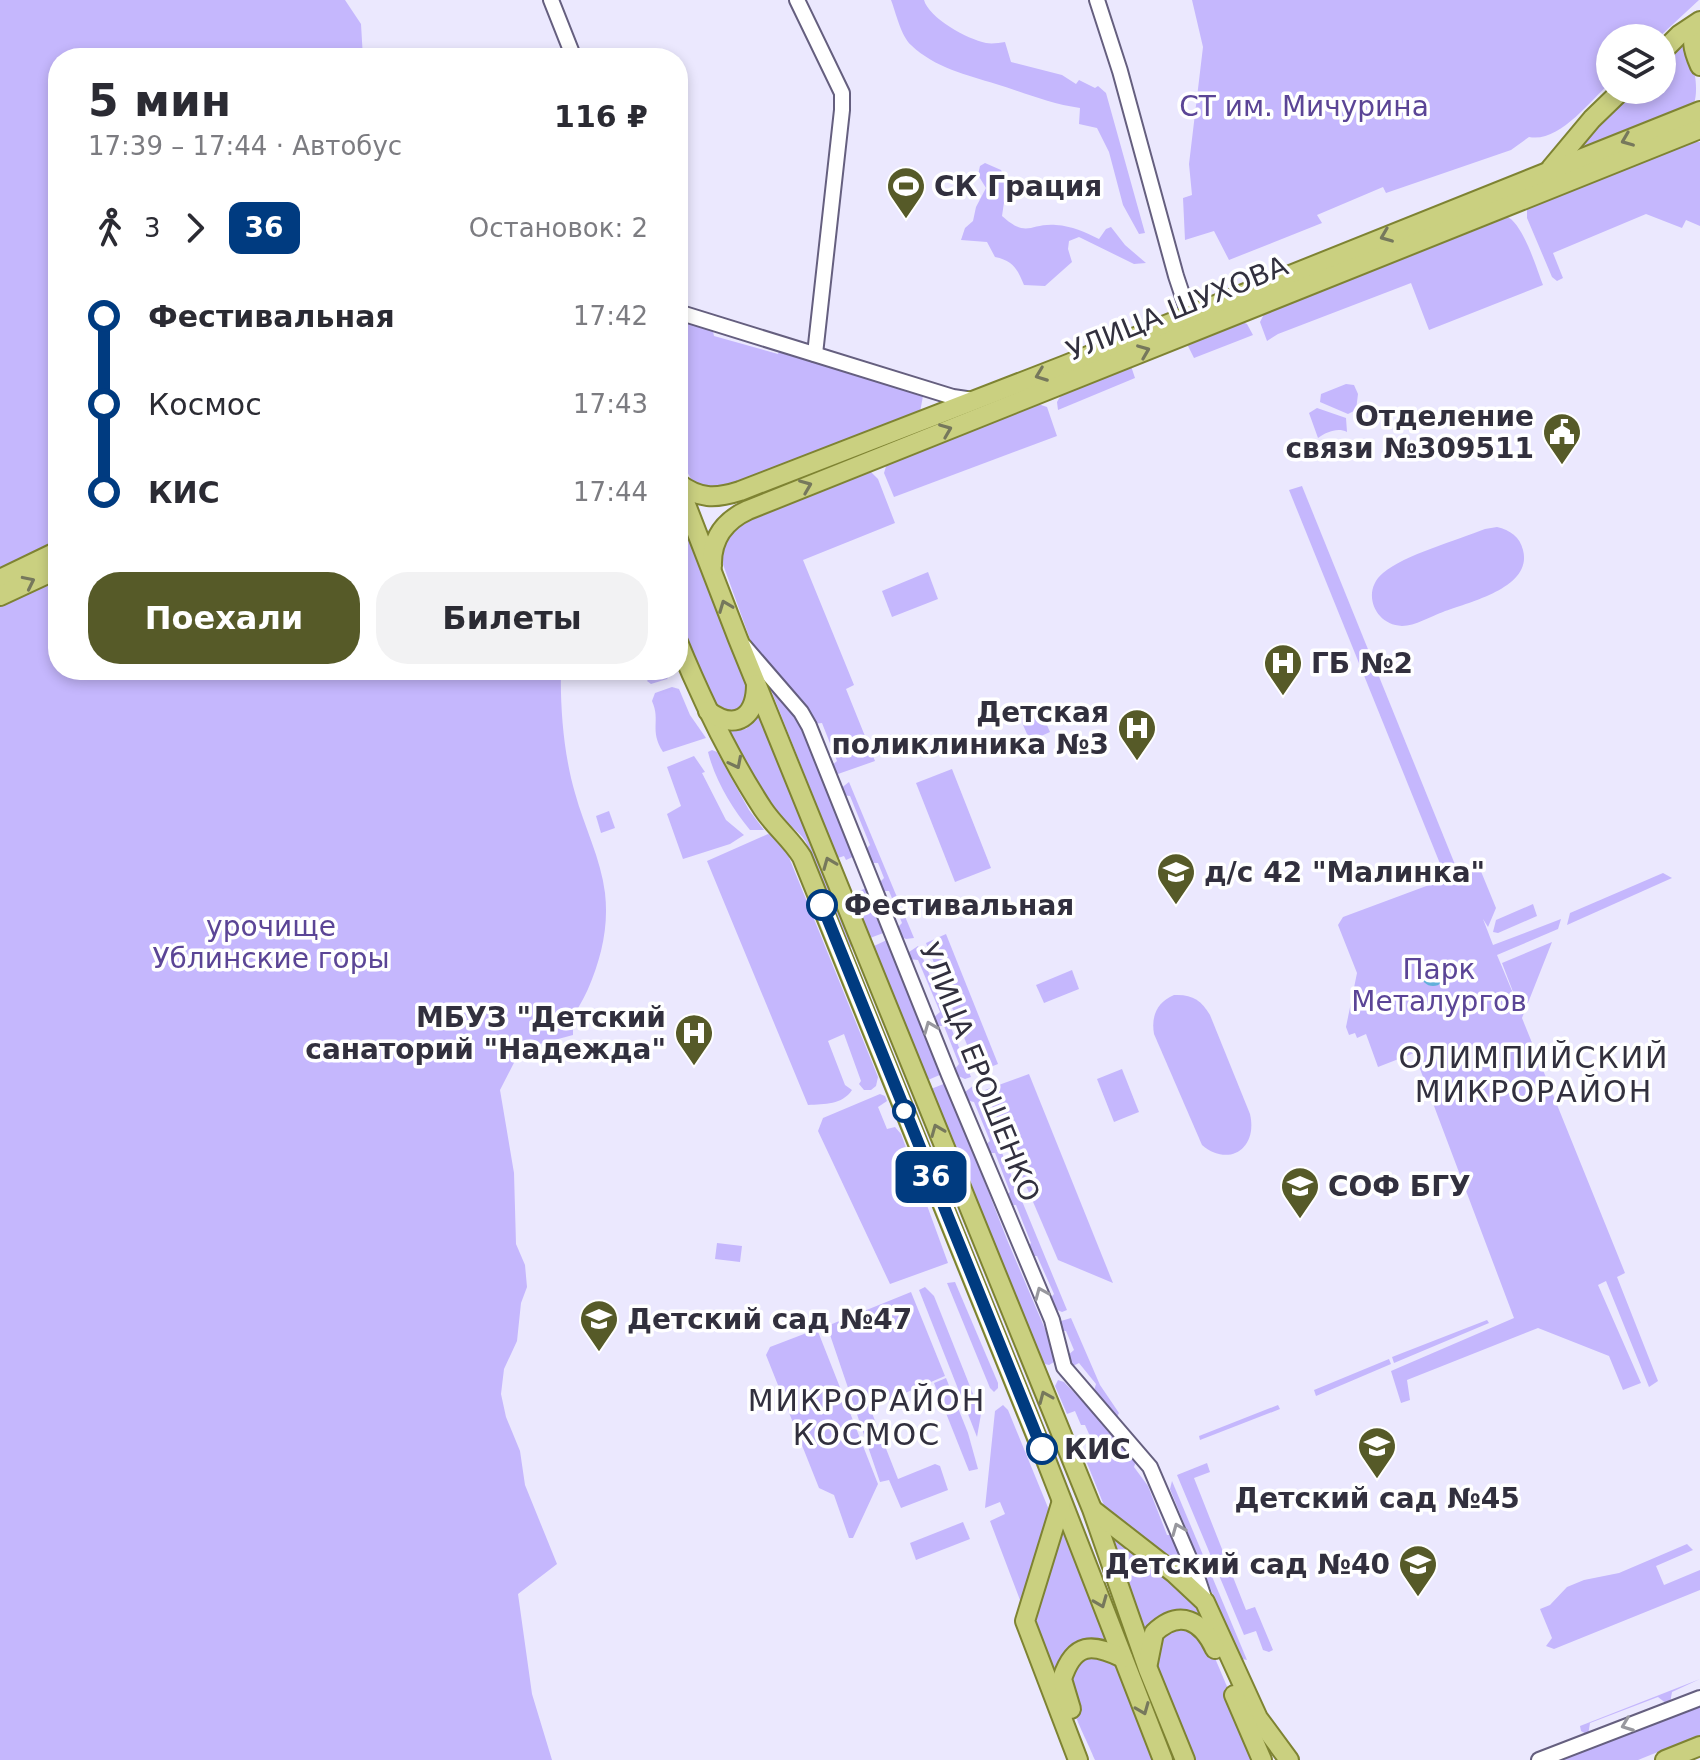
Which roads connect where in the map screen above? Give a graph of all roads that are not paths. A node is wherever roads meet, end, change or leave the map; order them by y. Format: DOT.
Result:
graph roads {
  1 [pos="551,0"];
  2 [pos="797,0"];
  3 [pos="1097,0"];
  4 [pos="1700,22"];
  5 [pos="1676,38"];
  6 [pos="570,48"];
  7 [pos="1700,66"];
  8 [pos="1608,104"];
  9 [pos="1700,111"];
  10 [pos="1700,129"];
  11 [pos="1546,178"];
  12 [pos="688,315"];
  13 [pos="1192,323"];
  14 [pos="815,354"];
  15 [pos="973,400"];
  16 [pos="688,491"];
  17 [pos="688,509"];
  18 [pos="48,556"];
  19 [pos="712,573"];
  20 [pos="48,574"];
  21 [pos="0,579"];
  22 [pos="0,596"];
  23 [pos="738,639"];
  24 [pos="688,665"];
  25 [pos="756,684"];
  26 [pos="708,711"];
  27 [pos="1088,1502"];
  28 [pos="1061,1504"];
  29 [pos="1205,1602"];
  30 [pos="1123,1658"];
  31 [pos="1148,1669"];
  32 [pos="1700,1698"];
  33 [pos="1700,1746"];
  34 [pos="1078,1760"];
  35 [pos="1091,1760"];
  36 [pos="1163,1760"];
  37 [pos="1185,1760"];
  38 [pos="1262,1760"];
  39 [pos="1289,1760"];
  40 [pos="1539,1760"];
  41 [pos="1665,1760"];
  1 -- 6 [label="street"];
  2 -- 14 [label="street"];
  3 -- 13 [label="street"];
  4 -- 5 [label="main road"];
  4 -- 7 [label="main road"];
  8 -- 11 [label="main road"];
  9 -- 11 [label="main road, УЛИЦА ШУХОВА, one-way"];
  10 -- 11 [label="main road, УЛИЦА ШУХОВА"];
  11 -- 13 [label="main road, УЛИЦА ШУХОВА"];
  12 -- 14 [label="street"];
  13 -- 15 [label="main road, УЛИЦА ШУХОВА, one-way"];
  19 -- 13 [label="main road, УЛИЦА ШУХОВА, one-way"];
  14 -- 15 [label="street"];
  15 -- 16 [label="main road, УЛИЦА ШУХОВА"];
  17 -- 19 [label="main road, УЛИЦА ЕРОШЕНКО"];
  18 -- 21 [label="main road"];
  23 -- 19 [label="main road, УЛИЦА ЕРОШЕНКО, one-way"];
  22 -- 20 [label="main road, one-way"];
  23 -- 25 [label="main road, УЛИЦА ЕРОШЕНКО"];
  29 -- 23 [label="street, УЛИЦА ЕРОШЕНКО, one-way"];
  24 -- 26 [label="main road"];
  25 -- 26 [label="main road"];
  27 -- 25 [label="main road, УЛИЦА ЕРОШЕНКО, one-way"];
  26 -- 28 [label="main road, one-way"];
  27 -- 28 [label="main road"];
  27 -- 29 [label="main road"];
  27 -- 31 [label="main road, УЛИЦА ЕРОШЕНКО"];
  28 -- 30 [label="main road, one-way"];
  28 -- 34 [label="main road"];
  29 -- 39 [label="main road"];
  30 -- 35 [label="main road"];
  30 -- 36 [label="main road, one-way"];
  31 -- 37 [label="main road, УЛИЦА ЕРОШЕНКО"];
  31 -- 38 [label="main road"];
  32 -- 40 [label="street, one-way"];
  33 -- 41 [label="main road"];
}
